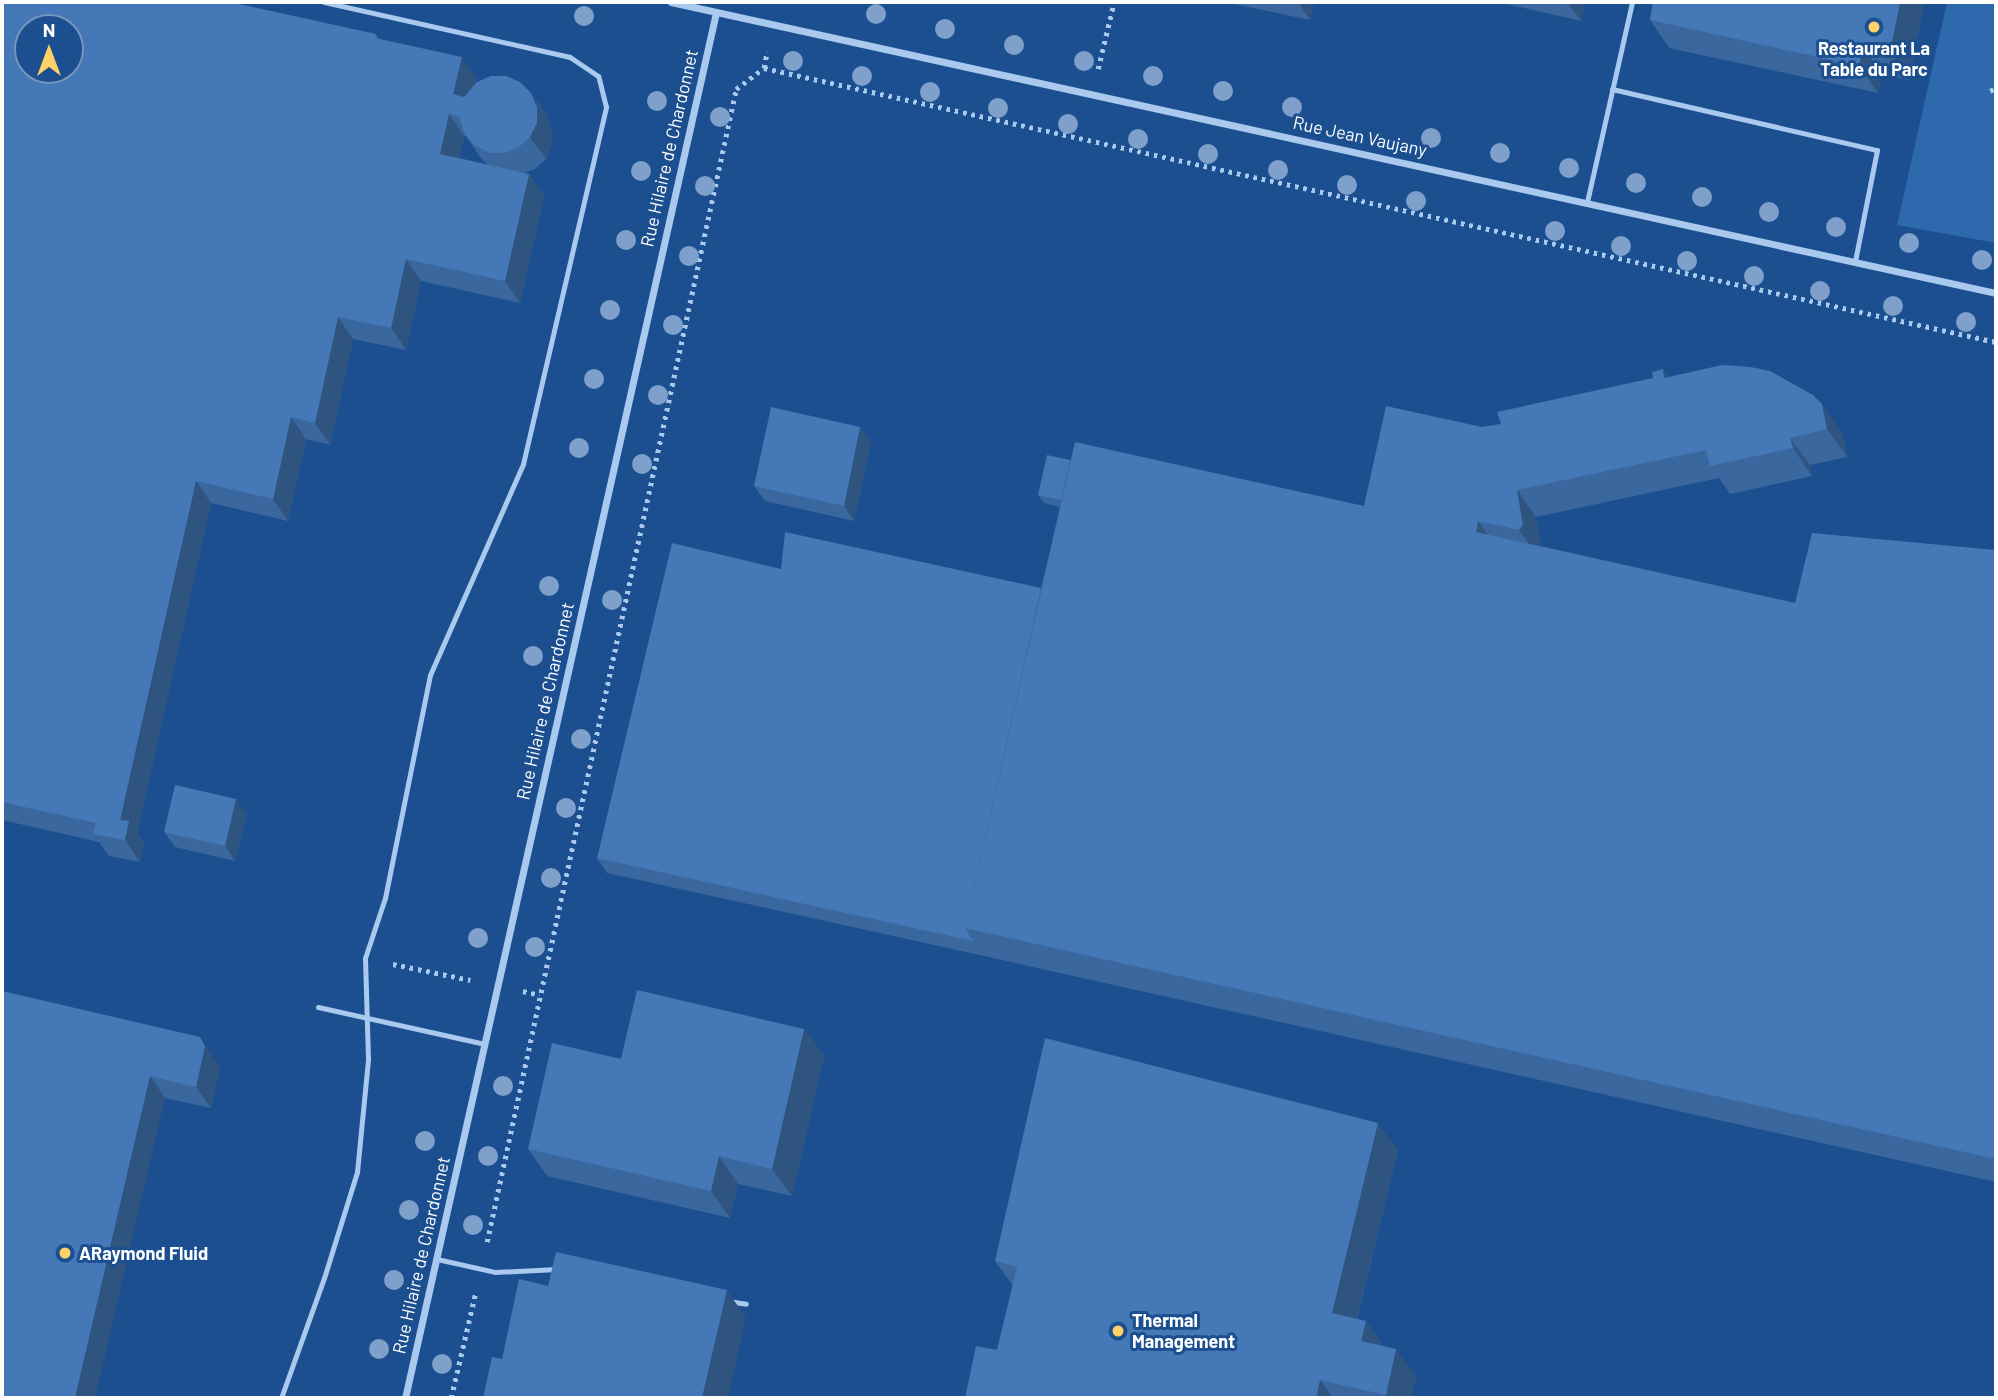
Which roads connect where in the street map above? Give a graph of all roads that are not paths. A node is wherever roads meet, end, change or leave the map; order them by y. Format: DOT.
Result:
graph roads {
  1 [pos="323,2"];
  2 [pos="671,2"];
  3 [pos="718,2"];
  4 [pos="1632,2"];
  5 [pos="716,12"];
  6 [pos="1612,89"];
  7 [pos="1587,202"];
  8 [pos="1855,261"];
  9 [pos="1996,293"];
  10 [pos="318,1006"];
  11 [pos="368,1016"];
  12 [pos="485,1044"];
  13 [pos="437,1259"];
  14 [pos="561,1269"];
  15 [pos="719,1299"];
  16 [pos="746,1304"];
  17 [pos="281,1398"];
  18 [pos="405,1398"];
  1 -- 11 [label="lane"];
  2 -- 5 [label="street, Rue Jean Vaujany"];
  3 -- 5 [label="lane"];
  4 -- 6 [label="lane"];
  5 -- 7 [label="street, Rue Jean Vaujany"];
  5 -- 12 [label="street, Rue Hilaire de Chardonnet"];
  6 -- 7 [label="lane"];
  6 -- 8 [label="lane"];
  7 -- 8 [label="street, Rue Jean Vaujany"];
  8 -- 9 [label="street, Rue Jean Vaujany"];
  10 -- 11 [label="lane"];
  11 -- 12 [label="lane"];
  11 -- 17 [label="lane"];
  12 -- 13 [label="street, Rue Hilaire de Chardonnet"];
  13 -- 14 [label="lane"];
  13 -- 18 [label="street, Rue Hilaire de Chardonnet"];
  15 -- 16 [label="lane"];
}
